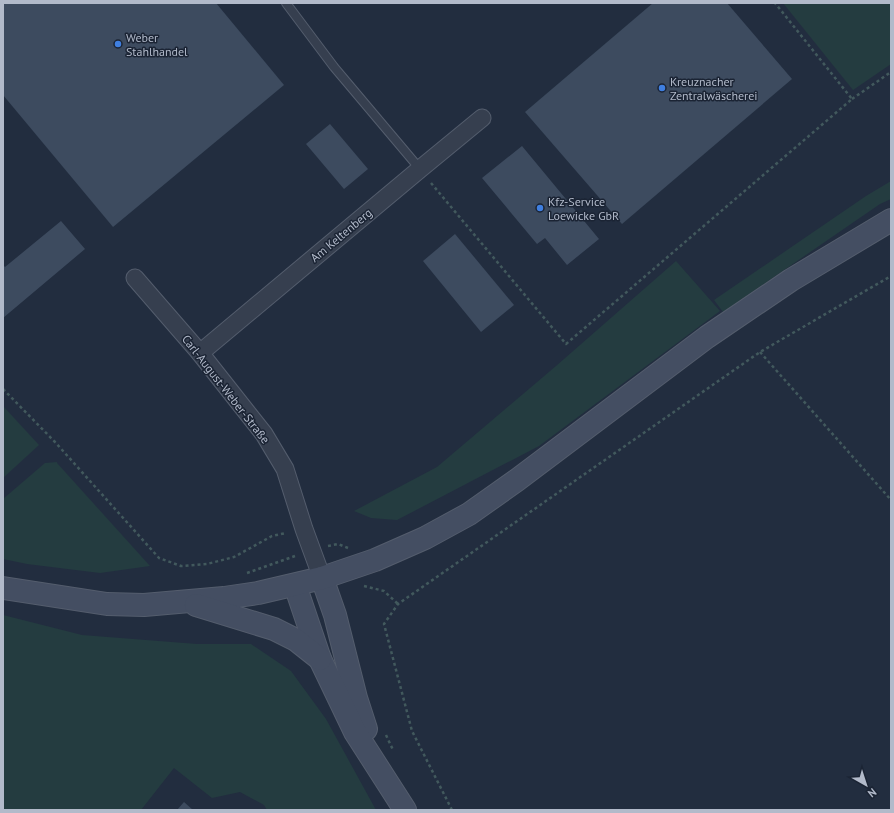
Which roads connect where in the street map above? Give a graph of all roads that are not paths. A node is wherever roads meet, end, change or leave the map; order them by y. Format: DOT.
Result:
graph roads {
  1 [pos="286,3"];
  2 [pos="482,118"];
  3 [pos="420,169"];
  4 [pos="891,220"];
  5 [pos="135,278"];
  6 [pos="200,353"];
  7 [pos="322,578"];
  8 [pos="295,585"];
  9 [pos="3,588"];
  10 [pos="184,601"];
  11 [pos="320,659"];
  12 [pos="387,781"];
  13 [pos="404,810"];
  1 -- 3 [label="lane"];
  2 -- 3 [label="street, Am Keltenberg"];
  3 -- 6 [label="street, Am Keltenberg"];
  4 -- 7 [label="main road"];
  5 -- 6 [label="street, Carl-August-Weber-Straße"];
  6 -- 7 [label="street, Carl-August-Weber-Straße"];
  7 -- 8 [label="main road"];
  7 -- 12 [label="main road"];
  8 -- 10 [label="main road"];
  8 -- 11 [label="main road"];
  9 -- 10 [label="main road"];
  10 -- 11 [label="main road"];
  11 -- 12 [label="main road"];
  12 -- 13 [label="main road"];
}
